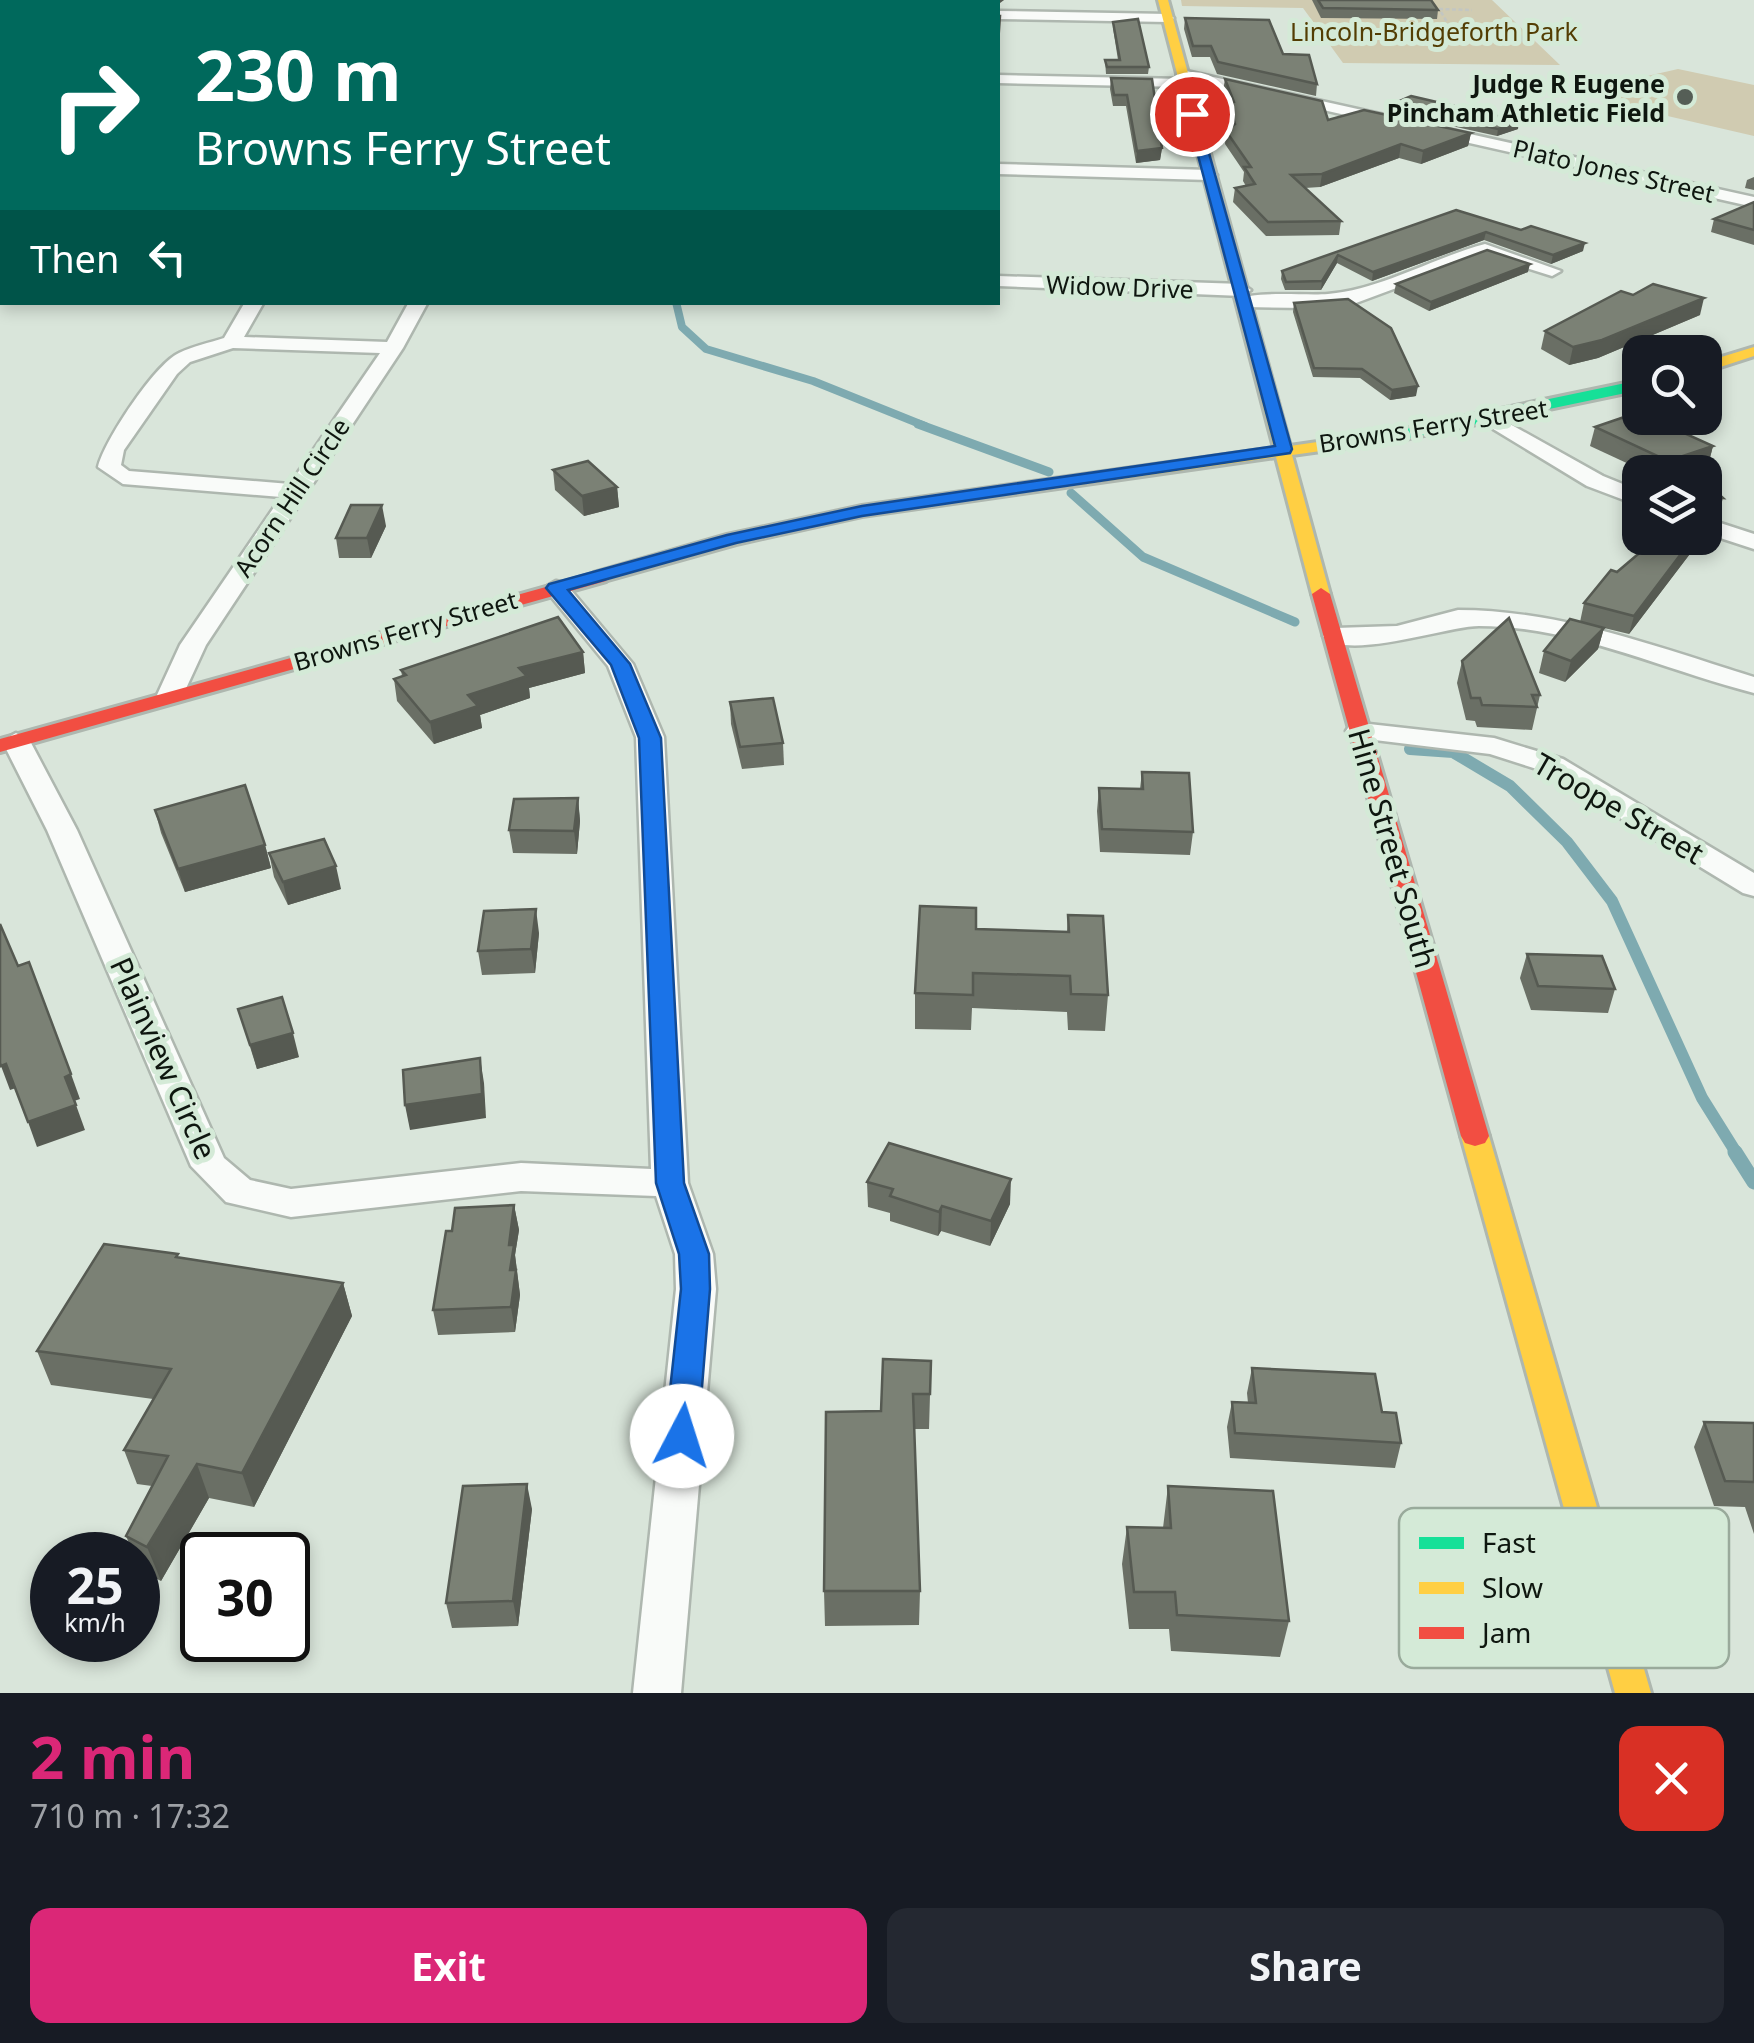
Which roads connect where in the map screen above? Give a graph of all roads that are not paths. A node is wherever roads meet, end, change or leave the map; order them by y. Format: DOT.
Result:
graph roads {
  1 [pos="1165,9"];
  2 [pos="1000,15"];
  3 [pos="1183,78"];
  4 [pos="1000,79"];
  5 [pos="1000,169"];
  6 [pos="1210,175"];
  7 [pos="1754,202"];
  8 [pos="1552,271"];
  9 [pos="1000,281"];
  10 [pos="1244,296"];
  11 [pos="253,305"];
  12 [pos="417,305"];
  13 [pos="231,342"];
  14 [pos="392,348"];
  15 [pos="1754,351"];
  16 [pos="1722,361"];
  17 [pos="1622,389"];
  18 [pos="1492,420"];
  19 [pos="1284,449"];
  20 [pos="294,491"];
  21 [pos="1622,492"];
  22 [pos="1722,531"];
  23 [pos="1754,542"];
  24 [pos="556,588"];
  25 [pos="1336,636"];
  26 [pos="1754,685"];
  27 [pos="170,695"];
  28 [pos="1360,730"];
  29 [pos="8,743"];
  30 [pos="1754,886"];
  31 [pos="670,1183"];
  32 [pos="1581,1508"];
  33 [pos="1626,1668"];
  34 [pos="657,1693"];
  35 [pos="1633,1693"];
  1 -- 2 [label="street"];
  1 -- 3 [label="street, Hine Street South"];
  3 -- 4 [label="street, Plato Jones Street"];
  3 -- 6 [label="street, Hine Street South"];
  3 -- 7 [label="street, Plato Jones Street"];
  5 -- 6 [label="street"];
  6 -- 10 [label="street, Hine Street South"];
  8 -- 10 [label="street, Widow Drive"];
  9 -- 10 [label="street, Widow Drive"];
  10 -- 19 [label="street, Hine Street South"];
  11 -- 13 [label="street"];
  12 -- 14 [label="street, Acorn Hill Circle"];
  13 -- 14 [label="street"];
  13 -- 20 [label="street"];
  14 -- 20 [label="street, Acorn Hill Circle"];
  15 -- 16 [label="street"];
  17 -- 18 [label="street, Browns Ferry Street"];
  18 -- 19 [label="street, Browns Ferry Street"];
  18 -- 21 [label="street"];
  19 -- 24 [label="street, Browns Ferry Street"];
  19 -- 25 [label="street, Hine Street South"];
  20 -- 27 [label="street, Acorn Hill Circle"];
  22 -- 23 [label="street"];
  24 -- 27 [label="street, Browns Ferry Street"];
  24 -- 31 [label="street"];
  25 -- 26 [label="street"];
  25 -- 28 [label="street, Hine Street South"];
  27 -- 29 [label="street, Browns Ferry Street"];
  28 -- 30 [label="street, Troope Street"];
  28 -- 32 [label="street, Hine Street South"];
  29 -- 31 [label="street, Plainview Circle"];
  31 -- 34 [label="street"];
  33 -- 35 [label="street, Hine Street South"];
}
